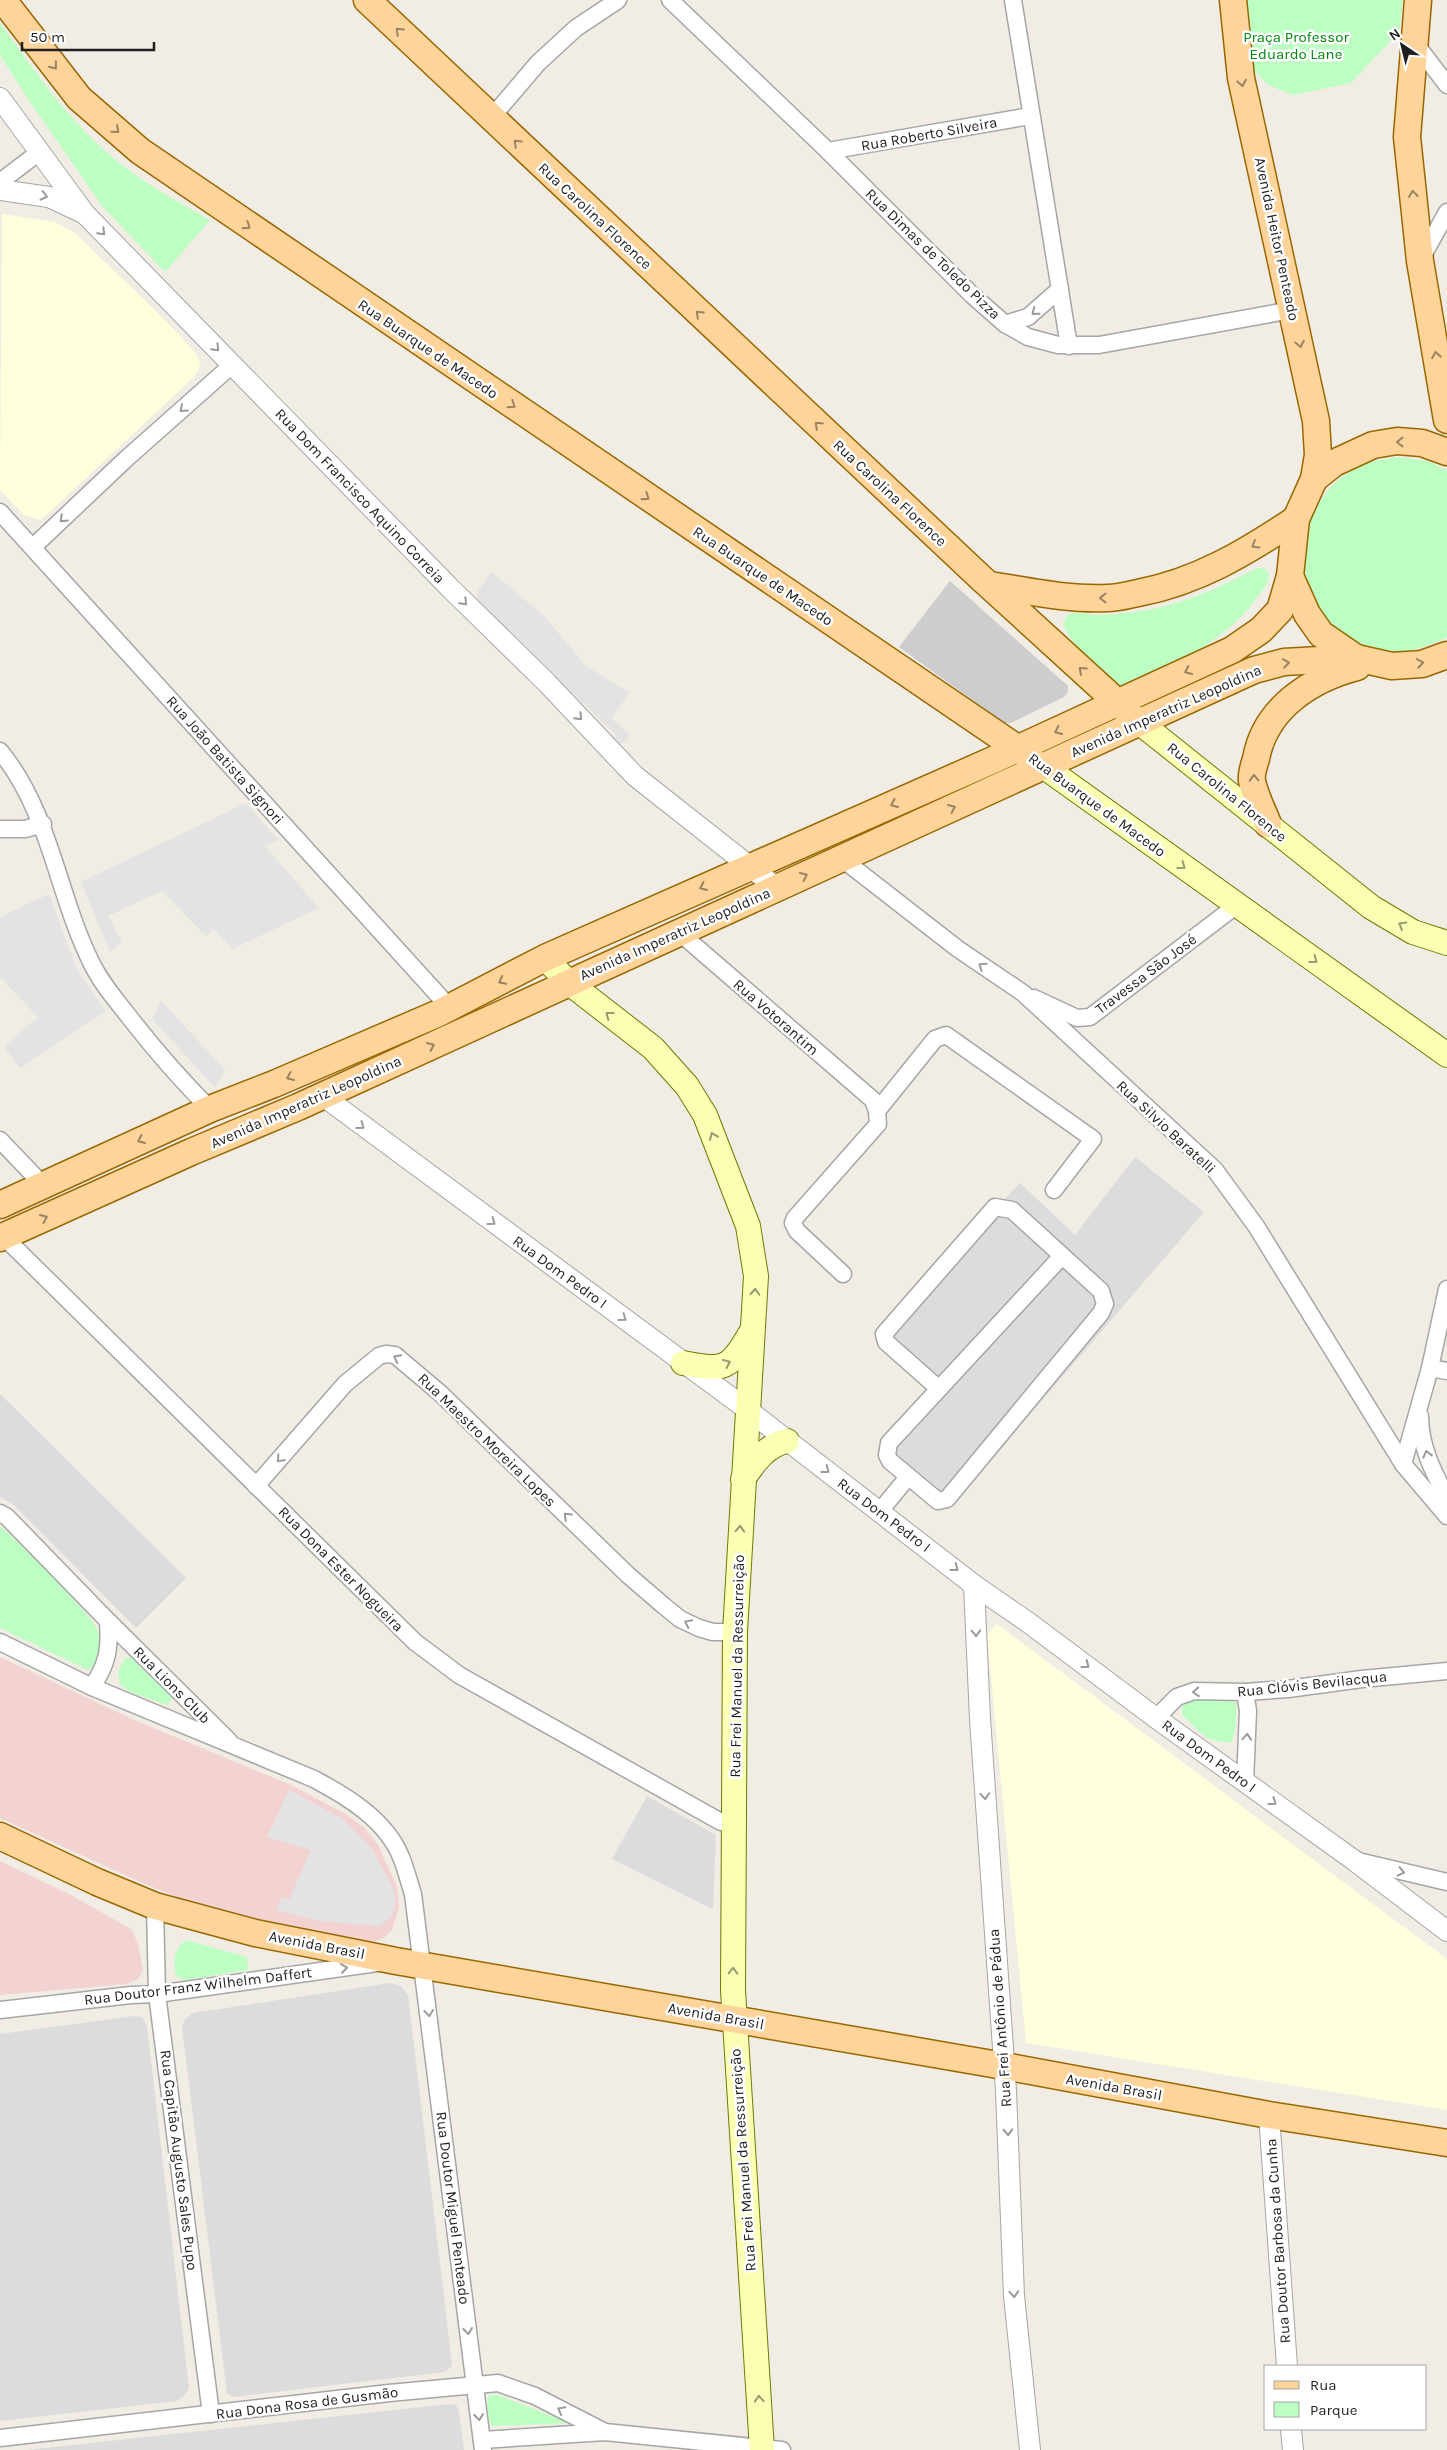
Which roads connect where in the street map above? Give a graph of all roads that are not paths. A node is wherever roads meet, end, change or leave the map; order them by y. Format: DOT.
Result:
graph roads {
  1 [pos="3,0"];
  2 [pos="367,0"];
  3 [pos="618,0"];
  4 [pos="670,0"];
  5 [pos="1013,0"];
  6 [pos="1233,0"];
  7 [pos="1418,0"];
  8 [pos="1415,43"];
  9 [pos="1447,86"];
  10 [pos="0,98"];
  11 [pos="1030,116"];
  12 [pos="491,118"];
  13 [pos="828,151"];
  14 [pos="38,153"];
  15 [pos="0,182"];
  16 [pos="0,190"];
  17 [pos="1447,212"];
  18 [pos="85,214"];
  19 [pos="1420,260"];
  20 [pos="1060,289"];
  21 [pos="1292,310"];
  22 [pos="1005,324"];
  23 [pos="1069,346"];
  24 [pos="232,365"];
  25 [pos="1447,420"];
  26 [pos="1447,452"];
  27 [pos="1314,479"];
  28 [pos="0,512"];
  29 [pos="1296,518"];
  30 [pos="33,548"];
  31 [pos="1290,576"];
  32 [pos="990,585"];
  33 [pos="1447,655"];
  34 [pos="1365,661"];
  35 [pos="1118,703"];
  36 [pos="1139,722"];
  37 [pos="1018,749"];
  38 [pos="0,751"];
  39 [pos="1043,766"];
  40 [pos="42,824"];
  41 [pos="1268,824"];
  42 [pos="0,829"];
  43 [pos="841,858"];
  44 [pos="748,867"];
  45 [pos="777,888"];
  46 [pos="1236,905"];
  47 [pos="680,933"];
  48 [pos="1447,944"];
  49 [pos="545,958"];
  50 [pos="568,982"];
  51 [pos="1023,993"];
  52 [pos="450,1008"];
  53 [pos="1447,1055"];
  54 [pos="338,1056"];
  55 [pos="323,1096"];
  56 [pos="875,1106"];
  57 [pos="210,1109"];
  58 [pos="0,1140"];
  59 [pos="43,1185"];
  60 [pos="1054,1190"];
  61 [pos="0,1205"];
  62 [pos="2,1237"];
  63 [pos="1062,1256"];
  64 [pos="843,1274"];
  65 [pos="1447,1289"];
  66 [pos="753,1328"];
  67 [pos="683,1363"];
  68 [pos="1430,1368"];
  69 [pos="1447,1371"];
  70 [pos="938,1388"];
  71 [pos="1421,1406"];
  72 [pos="748,1410"];
  73 [pos="787,1441"];
  74 [pos="1403,1464"];
  75 [pos="908,1477"];
  76 [pos="743,1479"];
  77 [pos="256,1486"];
  78 [pos="1447,1497"];
  79 [pos="880,1511"];
  80 [pos="0,1513"];
  81 [pos="1447,1516"];
  82 [pos="974,1585"];
  83 [pos="108,1621"];
  84 [pos="735,1632"];
  85 [pos="0,1642"];
  86 [pos="1447,1671"];
  87 [pos="92,1687"];
  88 [pos="1245,1692"];
  89 [pos="1156,1718"];
  90 [pos="236,1748"];
  91 [pos="1245,1782"];
  92 [pos="735,1825"];
  93 [pos="0,1836"];
  94 [pos="1355,1861"];
  95 [pos="1447,1882"];
  96 [pos="154,1906"];
  97 [pos="1447,1931"];
  98 [pos="396,1961"];
  99 [pos="423,1965"];
  100 [pos="158,1994"];
  101 [pos="0,2010"];
  102 [pos="733,2020"];
  103 [pos="1004,2066"];
  104 [pos="1269,2115"];
  105 [pos="1447,2143"];
  106 [pos="1287,2365"];
  107 [pos="475,2384"];
  108 [pos="211,2414"];
  109 [pos="1291,2430"];
  110 [pos="605,2432"];
  111 [pos="0,2438"];
  112 [pos="483,2445"];
  113 [pos="769,2449"];
  114 [pos="1030,2450"];
  115 [pos="1293,2450"];
  1 -- 37 [label="main road, Rua Buarque de Macedo, one-way"];
  12 -- 2 [label="main road, Rua Carolina Florence, one-way"];
  3 -- 12 [label="street"];
  4 -- 13 [label="street, Rua Dimas de Toledo Pizza"];
  5 -- 11 [label="street"];
  6 -- 21 [label="main road, Avenida Heitor Penteado, one-way"];
  7 -- 8 [label="main road"];
  8 -- 9 [label="street"];
  19 -- 8 [label="main road, one-way"];
  10 -- 14 [label="street, Rua Dom Francisco Aquino Correia"];
  11 -- 13 [label="street, Rua Roberto Silveira"];
  11 -- 20 [label="street"];
  32 -- 12 [label="main road, Rua Carolina Florence, one-way"];
  13 -- 22 [label="street, Rua Dimas de Toledo Pizza"];
  14 -- 15 [label="street"];
  14 -- 18 [label="street, Rua Dom Francisco Aquino Correia"];
  16 -- 18 [label="street, one-way"];
  17 -- 19 [label="street"];
  18 -- 24 [label="street, Rua Dom Francisco Aquino Correia, one-way"];
  25 -- 19 [label="main road, one-way"];
  20 -- 22 [label="street, one-way"];
  20 -- 23 [label="street"];
  21 -- 23 [label="street, Rua Dimas de Toledo Pizza"];
  21 -- 27 [label="main road, Avenida Heitor Penteado, one-way"];
  22 -- 23 [label="street, Rua Dimas de Toledo Pizza"];
  24 -- 30 [label="street, one-way"];
  24 -- 44 [label="street, Rua Dom Francisco Aquino Correia, one-way"];
  26 -- 27 [label="main road, one-way"];
  27 -- 29 [label="main road"];
  28 -- 30 [label="street, Rua João Batista Signori"];
  29 -- 31 [label="main road, Avenida Imperatriz Leopoldina"];
  29 -- 32 [label="main road, one-way"];
  30 -- 52 [label="street, Rua João Batista Signori"];
  31 -- 34 [label="main road"];
  31 -- 35 [label="main road, Avenida Imperatriz Leopoldina, one-way"];
  35 -- 32 [label="main road, Rua Carolina Florence, one-way"];
  34 -- 33 [label="main road, one-way"];
  36 -- 34 [label="main road, Avenida Imperatriz Leopoldina, one-way"];
  41 -- 34 [label="main road, one-way"];
  35 -- 36 [label="main road, Rua Carolina Florence"];
  35 -- 37 [label="main road, Avenida Imperatriz Leopoldina, one-way"];
  36 -- 39 [label="main road, Avenida Imperatriz Leopoldina"];
  36 -- 41 [label="main road, Rua Carolina Florence"];
  37 -- 39 [label="main road, Rua Buarque de Macedo"];
  37 -- 44 [label="main road, Avenida Imperatriz Leopoldina, one-way"];
  38 -- 40 [label="street"];
  43 -- 39 [label="main road, Avenida Imperatriz Leopoldina, one-way"];
  39 -- 46 [label="main road, Rua Buarque de Macedo, one-way"];
  40 -- 42 [label="street"];
  40 -- 57 [label="street"];
  48 -- 41 [label="main road, Rua Carolina Florence, one-way"];
  45 -- 43 [label="main road, Avenida Imperatriz Leopoldina, one-way"];
  51 -- 43 [label="street, Rua Silvio Baratelli, one-way"];
  44 -- 45 [label="street, Rua Dom Francisco Aquino Correia"];
  44 -- 49 [label="main road, Avenida Imperatriz Leopoldina, one-way"];
  45 -- 47 [label="main road, Avenida Imperatriz Leopoldina"];
  46 -- 51 [label="street, Travessa São José"];
  46 -- 53 [label="main road, Rua Buarque de Macedo, one-way"];
  47 -- 50 [label="main road, Avenida Imperatriz Leopoldina"];
  47 -- 56 [label="street, Rua Votorantim"];
  49 -- 50 [label="main road, Rua Frei Manuel da Ressurreição"];
  49 -- 52 [label="main road, Avenida Imperatriz Leopoldina, one-way"];
  55 -- 50 [label="main road, Avenida Imperatriz Leopoldina, one-way"];
  66 -- 50 [label="main road, Rua Frei Manuel da Ressurreição, one-way"];
  51 -- 74 [label="street, Rua Silvio Baratelli"];
  52 -- 54 [label="main road, Avenida Imperatriz Leopoldina"];
  54 -- 55 [label="main road"];
  54 -- 57 [label="main road, Avenida Imperatriz Leopoldina, one-way"];
  62 -- 55 [label="main road, Avenida Imperatriz Leopoldina, one-way"];
  55 -- 67 [label="street, Rua Dom Pedro I, one-way"];
  56 -- 60 [label="street"];
  56 -- 64 [label="street"];
  57 -- 59 [label="main road, Avenida Imperatriz Leopoldina, one-way"];
  58 -- 59 [label="street"];
  59 -- 61 [label="main road, Avenida Imperatriz Leopoldina"];
  62 -- 77 [label="street, Rua Dona Ester Nogueira"];
  63 -- 70 [label="street"];
  63 -- 70 [label="street"];
  63 -- 75 [label="street"];
  65 -- 68 [label="street"];
  67 -- 66 [label="main road, one-way"];
  66 -- 72 [label="main road, Rua Frei Manuel da Ressurreição"];
  67 -- 72 [label="street, Rua Dom Pedro I"];
  68 -- 69 [label="street"];
  68 -- 71 [label="street"];
  70 -- 75 [label="street"];
  71 -- 74 [label="street"];
  78 -- 71 [label="street, one-way"];
  72 -- 73 [label="street, Rua Dom Pedro I"];
  72 -- 76 [label="main road, Rua Frei Manuel da Ressurreição"];
  73 -- 76 [label="main road"];
  73 -- 79 [label="street, Rua Dom Pedro I, one-way"];
  74 -- 81 [label="street, Rua Silvio Baratelli"];
  75 -- 79 [label="street"];
  84 -- 76 [label="main road, Rua Frei Manuel da Ressurreição, one-way"];
  84 -- 77 [label="street, Rua Maestro Moreira Lopes, one-way"];
  77 -- 92 [label="street, Rua Dona Ester Nogueira"];
  79 -- 82 [label="street, Rua Dom Pedro I, one-way"];
  80 -- 83 [label="street, Rua Lions Club"];
  82 -- 89 [label="street, Rua Dom Pedro I, one-way"];
  82 -- 103 [label="street, Rua Frei Antônio de Pádua, one-way"];
  83 -- 87 [label="street, Rua Lions Club"];
  83 -- 90 [label="street, Rua Lions Club"];
  84 -- 92 [label="main road, Rua Frei Manuel da Ressurreição"];
  85 -- 87 [label="street, Rua Lions Club"];
  86 -- 88 [label="street, Rua Clóvis Bevilacqua"];
  87 -- 90 [label="street, Rua Lions Club"];
  88 -- 89 [label="street, Rua Clóvis Bevilacqua, one-way"];
  91 -- 88 [label="street, one-way"];
  89 -- 91 [label="street, Rua Dom Pedro I"];
  90 -- 99 [label="street, Rua Lions Club"];
  91 -- 94 [label="street, Rua Dom Pedro I, one-way"];
  102 -- 92 [label="main road, Rua Frei Manuel da Ressurreição, one-way"];
  93 -- 96 [label="main road, Avenida Brasil"];
  94 -- 95 [label="street, one-way"];
  94 -- 97 [label="street, Rua Dom Pedro I"];
  96 -- 98 [label="main road, Avenida Brasil"];
  96 -- 100 [label="street, Rua Capitão Augusto Sales Pupo"];
  98 -- 99 [label="main road, Avenida Brasil"];
  100 -- 98 [label="street, Rua Doutor Franz Wilhelm Daffert, one-way"];
  99 -- 102 [label="main road, Avenida Brasil"];
  99 -- 107 [label="street, Rua Doutor Miguel Penteado, one-way"];
  100 -- 101 [label="street, Rua Doutor Franz Wilhelm Daffert"];
  100 -- 108 [label="street, Rua Capitão Augusto Sales Pupo"];
  102 -- 103 [label="main road, Avenida Brasil"];
  113 -- 102 [label="main road, Rua Frei Manuel da Ressurreição, one-way"];
  103 -- 104 [label="main road, Avenida Brasil"];
  103 -- 114 [label="street, Rua Frei Antônio de Pádua, one-way"];
  104 -- 105 [label="main road, Avenida Brasil"];
  104 -- 106 [label="street, Rua Doutor Barbosa da Cunha"];
  107 -- 108 [label="street, Rua Dona Rosa de Gusmão"];
  110 -- 107 [label="street, Rua Dona Rosa de Gusmão, one-way"];
  107 -- 112 [label="street, Rua Doutor Miguel Penteado, one-way"];
  108 -- 111 [label="street, Rua Dona Rosa de Gusmão"];
  109 -- 115 [label="street"];
  110 -- 112 [label="street, Rua Dona Rosa de Gusmão"];
  110 -- 113 [label="street, Rua Dona Rosa de Gusmão"];
}
